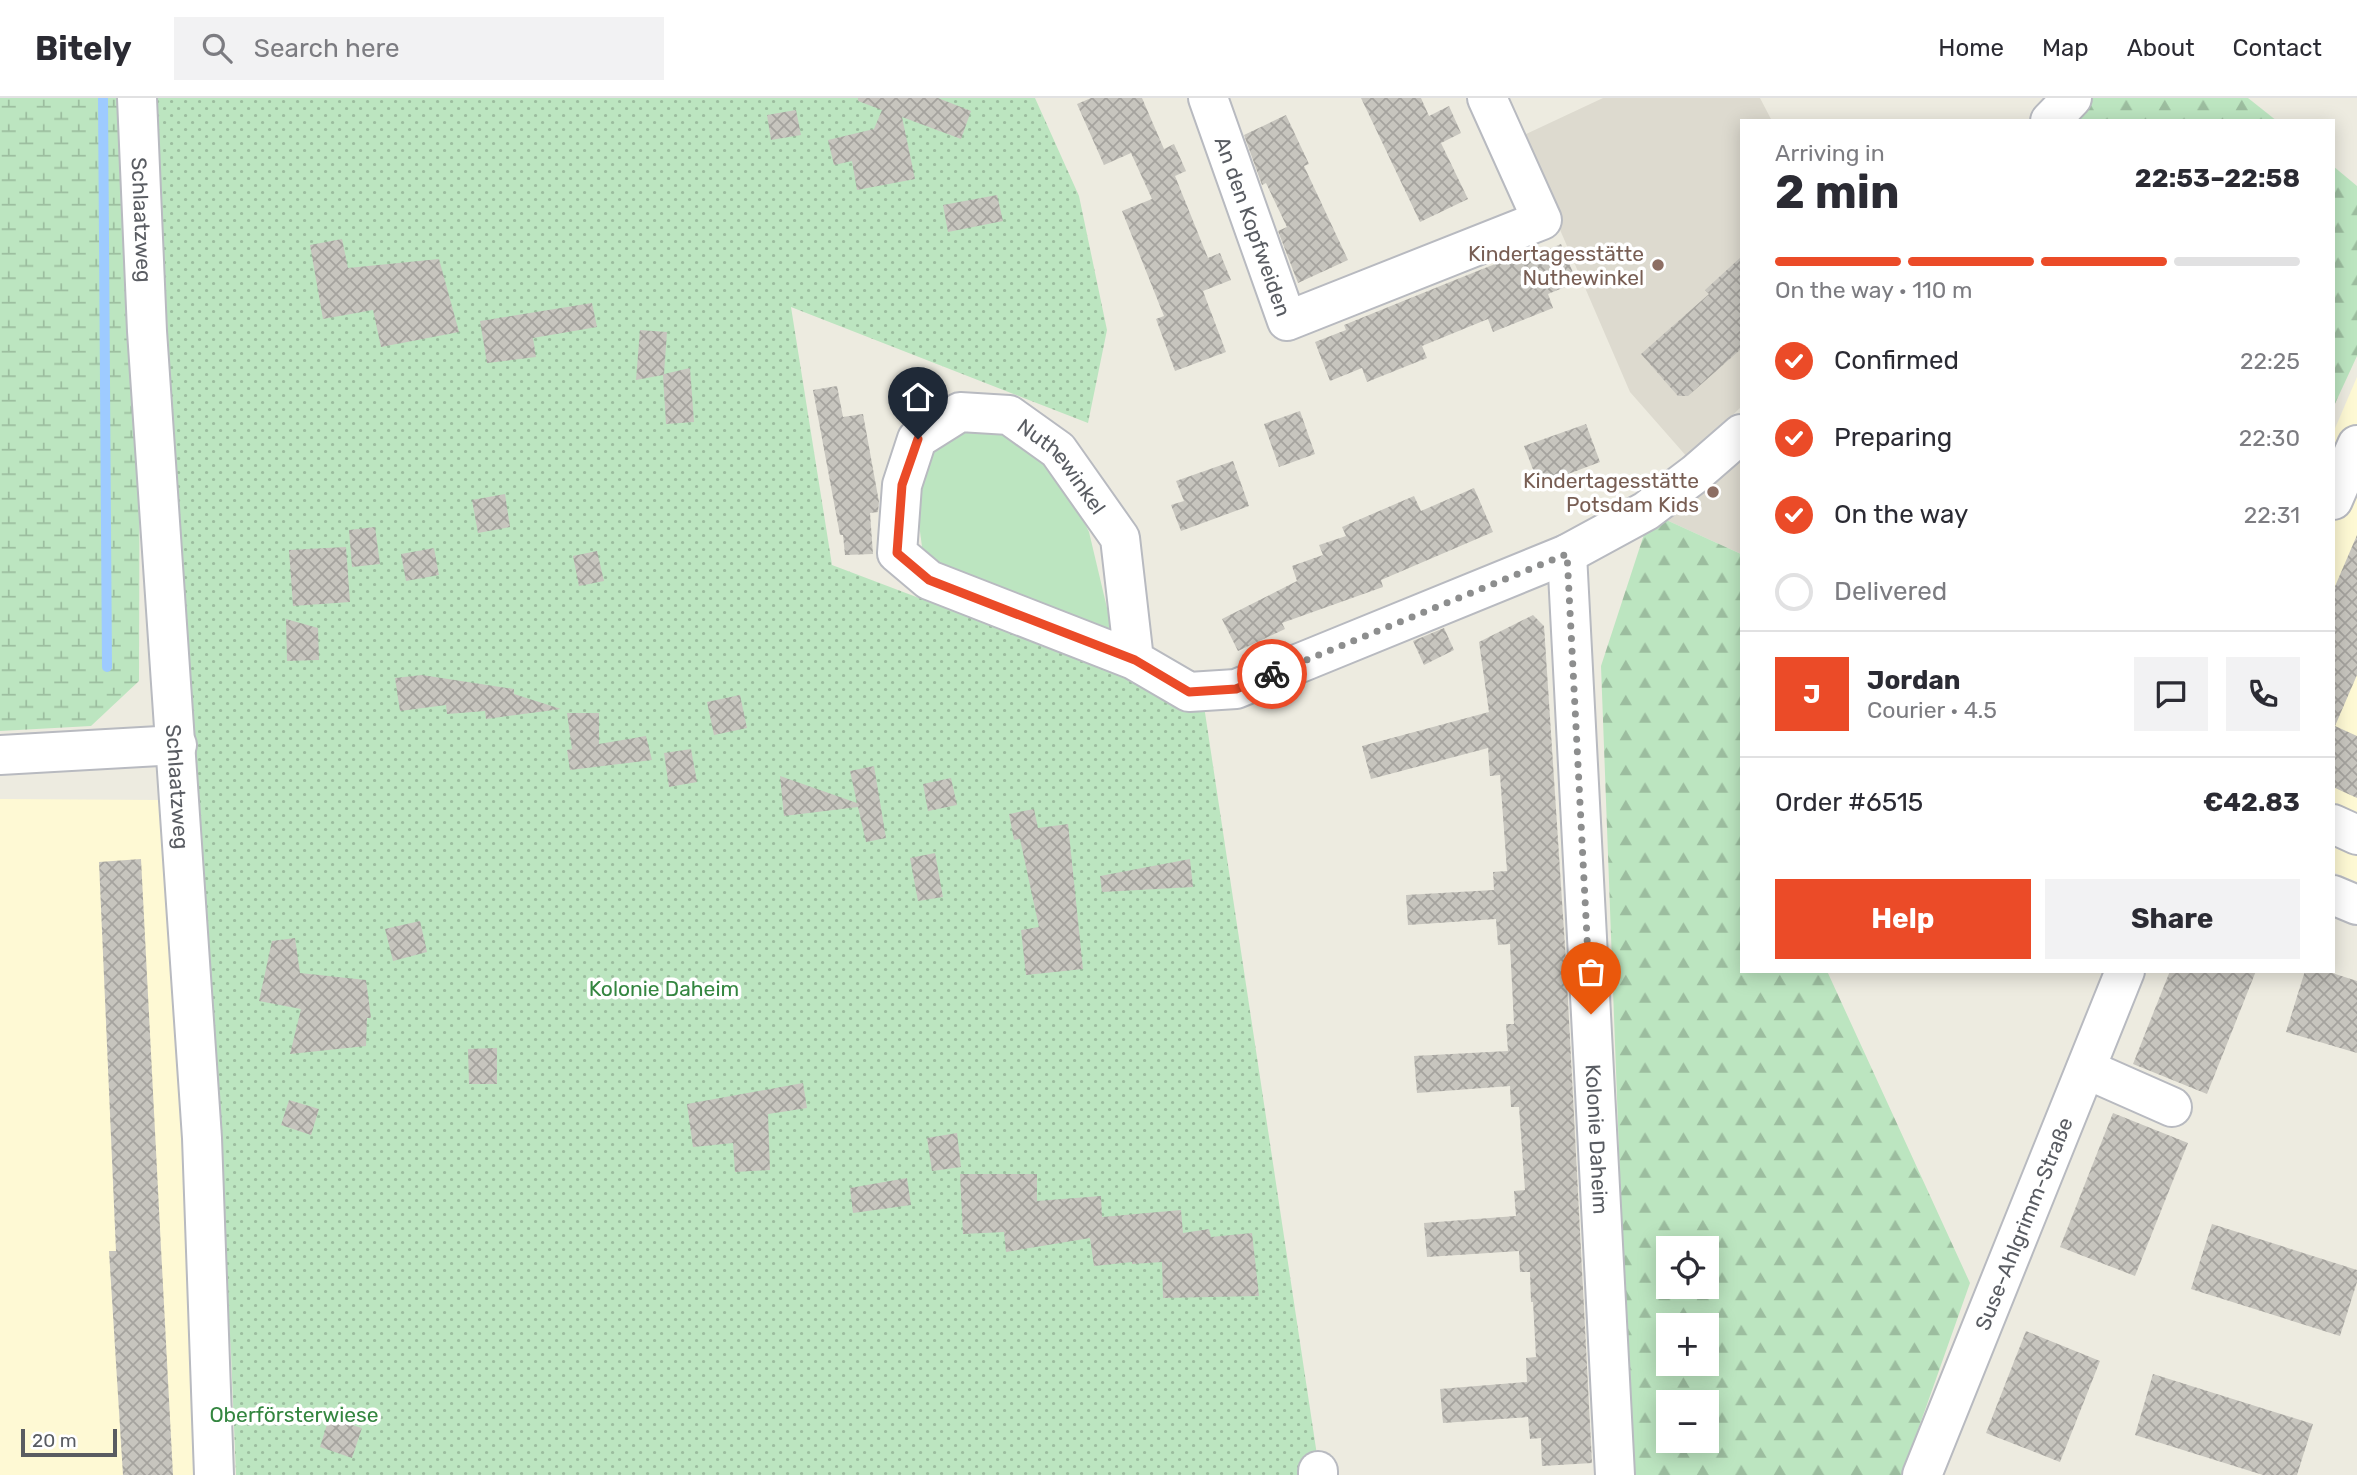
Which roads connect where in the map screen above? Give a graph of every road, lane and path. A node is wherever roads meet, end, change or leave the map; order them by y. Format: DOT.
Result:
graph roads {
  1 [pos="137,98"];
  2 [pos="1487,98"];
  3 [pos="1215,100"];
  4 [pos="1740,435"];
  5 [pos="2357,444"];
  6 [pos="2335,495"];
  7 [pos="1567,554"];
  8 [pos="1135,660"];
  9 [pos="177,745"];
  10 [pos="0,755"];
  11 [pos="2335,825"];
  12 [pos="2357,835"];
  13 [pos="2335,896"];
  14 [pos="2357,905"];
  15 [pos="2124,973"];
  16 [pos="2085,1069"];
  17 [pos="2172,1107"];
  18 [pos="214,1475"];
  19 [pos="1615,1475"];
  20 [pos="1922,1475"];
  1 -- 9 [label="street, Schlaatzweg"];
  2 -- 3 [label="street, An den Kopfweiden"];
  4 -- 7 [label="street, Nuthewinkel"];
  5 -- 6 [label="street"];
  7 -- 8 [label="street, Nuthewinkel"];
  7 -- 19 [label="street, Kolonie Daheim"];
  8 -- 8 [label="street, Nuthewinkel"];
  9 -- 10 [label="street"];
  9 -- 18 [label="street, Schlaatzweg"];
  11 -- 12 [label="street"];
  13 -- 14 [label="street"];
  15 -- 16 [label="street, Suse-Ahlgrimm-Straße"];
  16 -- 17 [label="street"];
  16 -- 20 [label="street, Suse-Ahlgrimm-Straße"];
}
